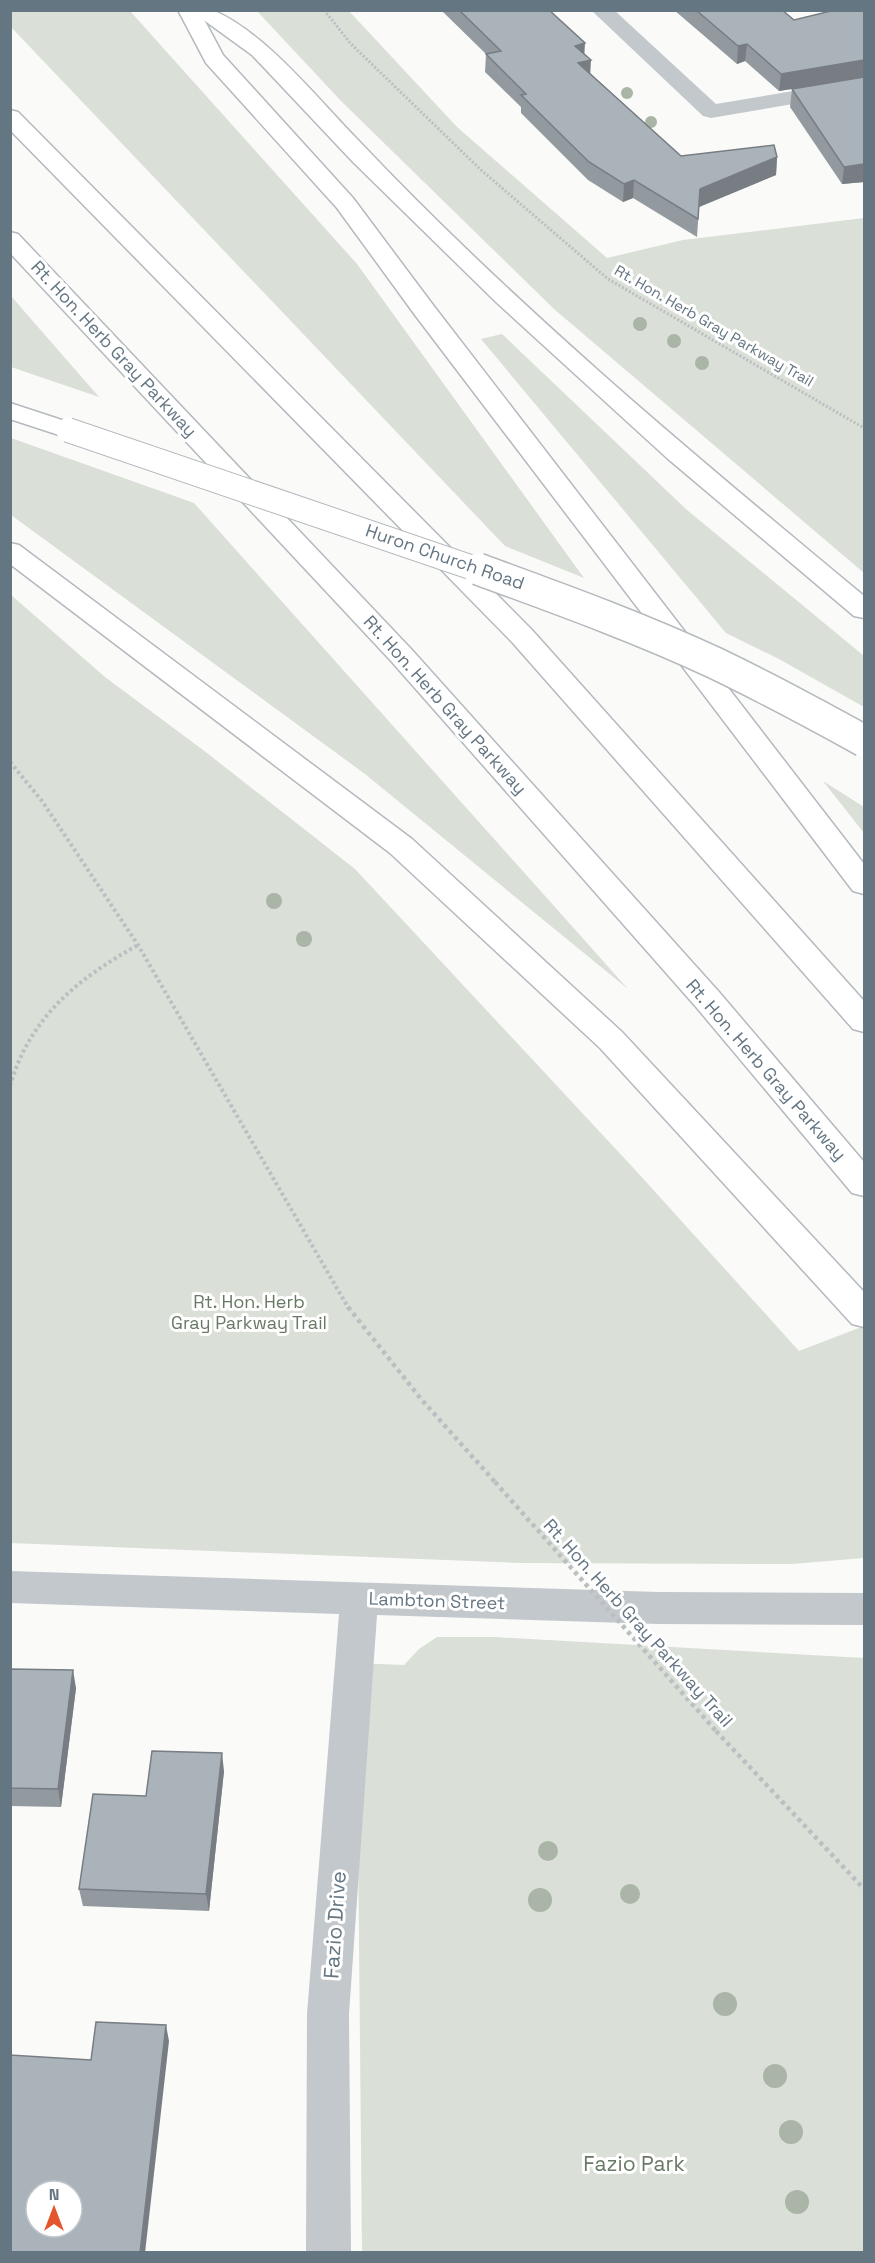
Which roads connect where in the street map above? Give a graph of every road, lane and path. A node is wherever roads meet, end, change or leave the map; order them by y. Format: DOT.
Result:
graph roads {
  1 [pos="188,10"];
  2 [pos="200,10"];
  3 [pos="324,10"];
  4 [pos="601,10"];
  5 [pos="864,86"];
  6 [pos="10,117"];
  7 [pos="10,239"];
  8 [pos="10,410"];
  9 [pos="864,428"];
  10 [pos="10,551"];
  11 [pos="864,610"];
  12 [pos="864,741"];
  13 [pos="10,762"];
  14 [pos="864,884"];
  15 [pos="138,945"];
  16 [pos="864,1021"];
  17 [pos="10,1086"];
  18 [pos="864,1184"];
  19 [pos="864,1314"];
  20 [pos="10,1587"];
  21 [pos="359,1599"];
  22 [pos="864,1610"];
  23 [pos="864,1889"];
  24 [pos="328,2253"];
  1 -- 14 [label="main road"];
  2 -- 11 [label="main road"];
  3 -- 9 [label="path, Rt. Hon. Herb Gray Parkway Trail"];
  4 -- 5 [label="street"];
  6 -- 16 [label="main road"];
  7 -- 18 [label="main road, Rt. Hon. Herb Gray Parkway"];
  8 -- 12 [label="main road, Huron Church Road, bridge"];
  10 -- 19 [label="main road"];
  13 -- 15 [label="path, Rt. Hon. Herb Gray Parkway Trail"];
  15 -- 17 [label="path"];
  15 -- 23 [label="path, Rt. Hon. Herb Gray Parkway Trail, bridge"];
  20 -- 21 [label="street, Lambton Street"];
  21 -- 22 [label="street, Lambton Street"];
  21 -- 24 [label="street, Fazio Drive"];
}
